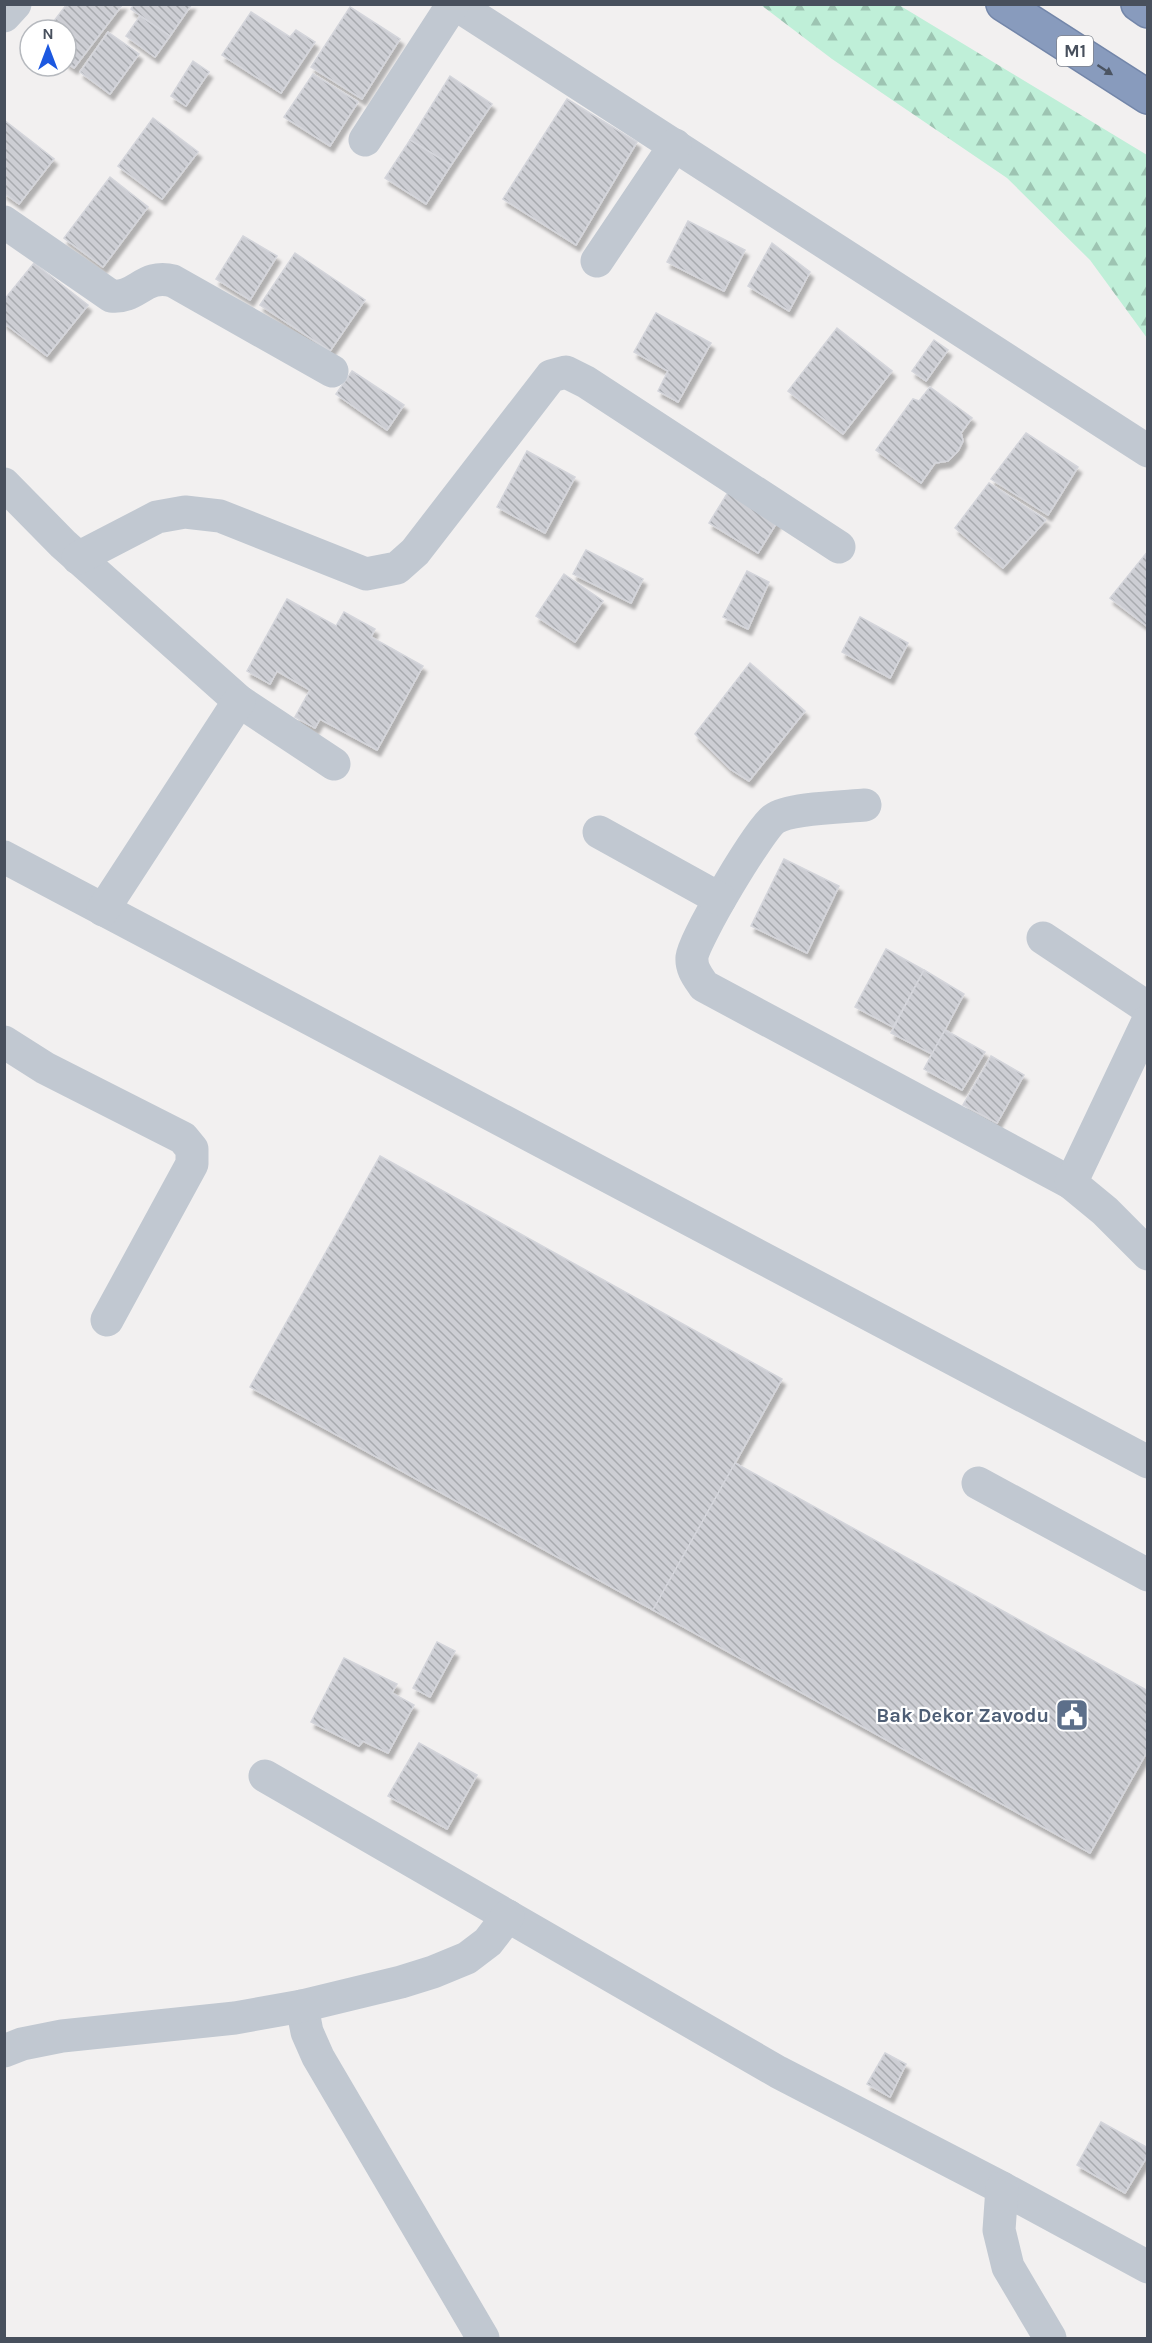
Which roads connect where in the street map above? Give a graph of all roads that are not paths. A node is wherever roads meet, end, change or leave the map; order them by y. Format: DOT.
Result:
graph roads {
  1 [pos="15,4"];
  2 [pos="454,4"];
  3 [pos="1003,4"];
  4 [pos="1138,4"];
  5 [pos="1148,10"];
  6 [pos="4,16"];
  7 [pos="1148,97"];
  8 [pos="365,140"];
  9 [pos="675,145"];
  10 [pos="4,222"];
  11 [pos="597,261"];
  12 [pos="332,371"];
  13 [pos="1148,451"];
  14 [pos="4,484"];
  15 [pos="839,547"];
  16 [pos="78,558"];
  17 [pos="239,701"];
  18 [pos="334,764"];
  19 [pos="865,805"];
  20 [pos="599,832"];
  21 [pos="4,857"];
  22 [pos="720,899"];
  23 [pos="104,910"];
  24 [pos="1043,938"];
  25 [pos="1148,1008"];
  26 [pos="1148,1021"];
  27 [pos="4,1042"];
  28 [pos="1071,1183"];
  29 [pos="1148,1254"];
  30 [pos="107,1320"];
  31 [pos="1148,1462"];
  32 [pos="978,1483"];
  33 [pos="1148,1575"];
  34 [pos="265,1776"];
  35 [pos="508,1916"];
  36 [pos="302,2006"];
  37 [pos="4,2051"];
  38 [pos="1002,2188"];
  39 [pos="1148,2267"];
  40 [pos="483,2338"];
  41 [pos="1050,2338"];
  1 -- 6 [label="street"];
  2 -- 8 [label="street"];
  2 -- 9 [label="street"];
  3 -- 7 [label="highway, M1, one-way"];
  4 -- 5 [label="highway"];
  9 -- 11 [label="street"];
  9 -- 13 [label="street"];
  10 -- 12 [label="street"];
  14 -- 16 [label="street"];
  15 -- 16 [label="street"];
  16 -- 17 [label="street"];
  17 -- 18 [label="street"];
  17 -- 23 [label="street"];
  19 -- 22 [label="street"];
  20 -- 22 [label="street"];
  21 -- 23 [label="street"];
  22 -- 28 [label="street"];
  23 -- 31 [label="street"];
  24 -- 25 [label="street"];
  26 -- 28 [label="street"];
  27 -- 30 [label="street"];
  28 -- 29 [label="street"];
  32 -- 33 [label="street"];
  34 -- 35 [label="street"];
  35 -- 36 [label="street"];
  35 -- 38 [label="street"];
  36 -- 37 [label="street"];
  36 -- 40 [label="street"];
  38 -- 39 [label="street"];
  38 -- 41 [label="street"];
}
